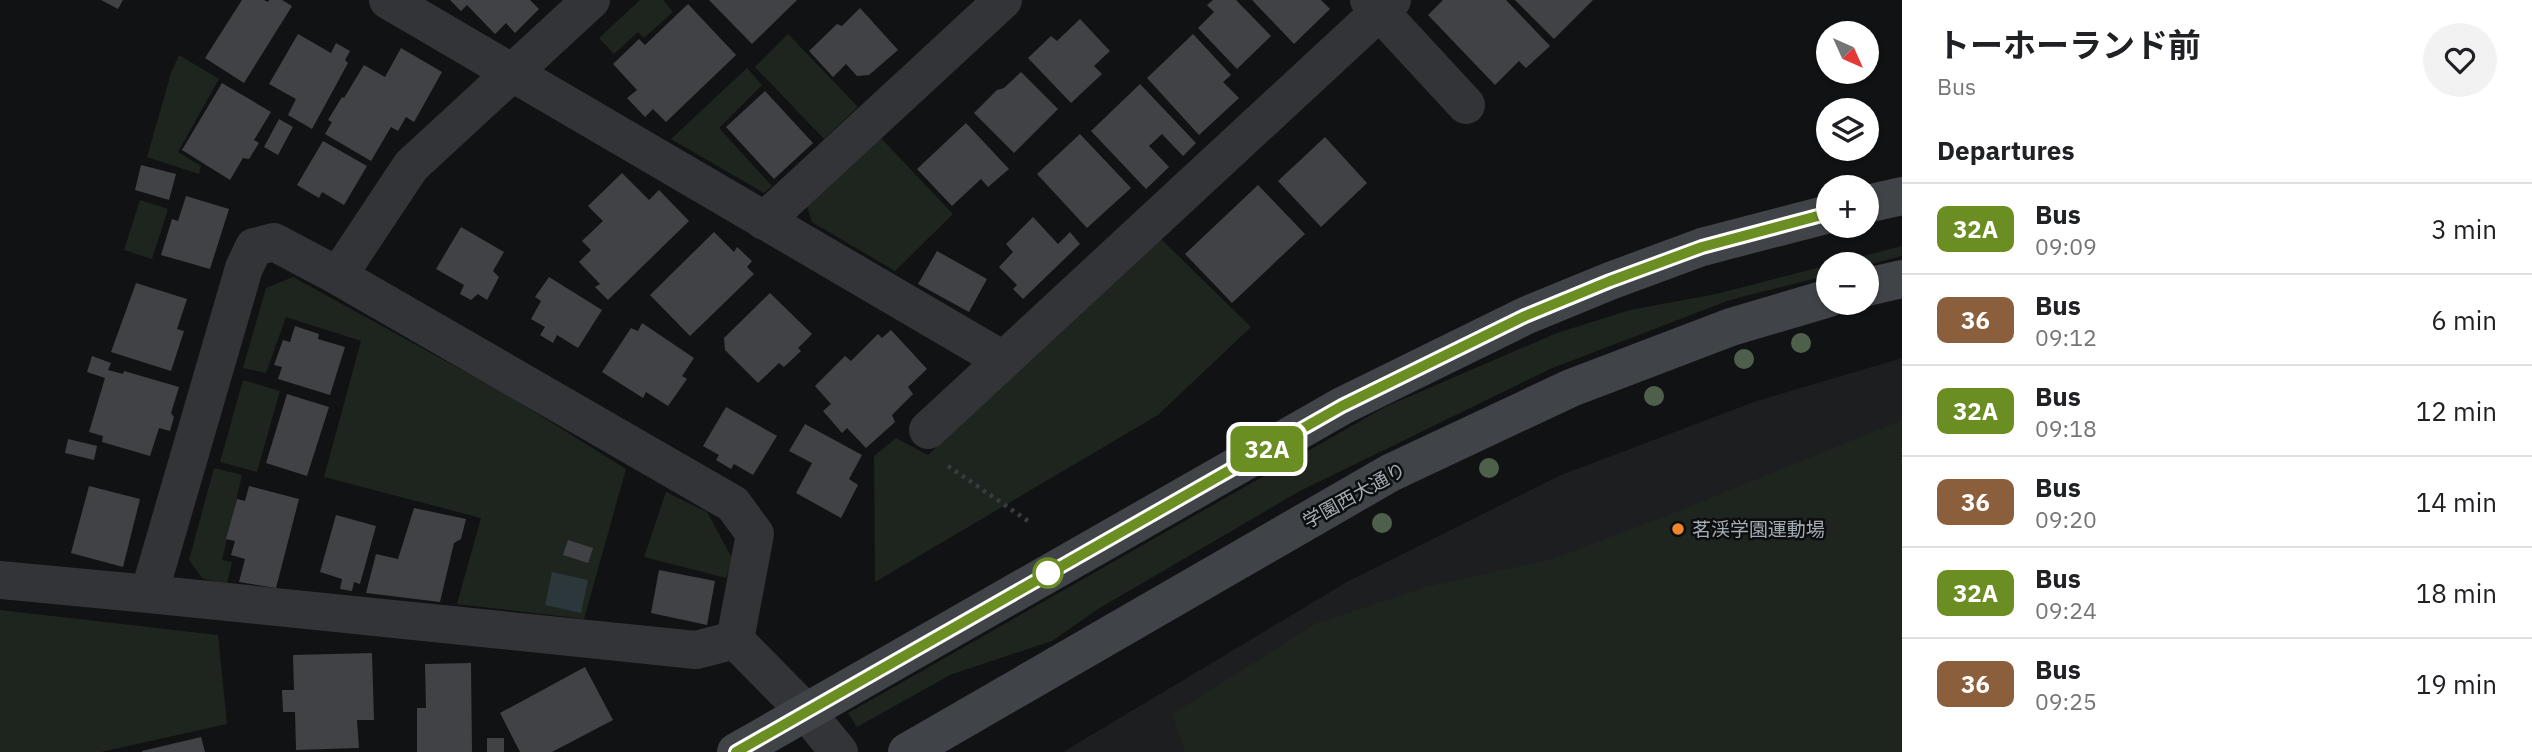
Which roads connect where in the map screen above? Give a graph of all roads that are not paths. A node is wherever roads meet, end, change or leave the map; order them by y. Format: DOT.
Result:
graph roads {
  1 [pos="388,0"];
  2 [pos="591,0"];
  3 [pos="1003,0"];
  4 [pos="1380,4"];
  5 [pos="511,73"];
  6 [pos="1466,105"];
  7 [pos="1902,196"];
  8 [pos="1879,201"];
  9 [pos="1816,217"];
  10 [pos="764,221"];
  11 [pos="338,276"];
  12 [pos="1902,279"];
  13 [pos="1879,284"];
  14 [pos="1816,302"];
  15 [pos="1003,360"];
  16 [pos="928,430"];
  17 [pos="0,580"];
  18 [pos="149,594"];
  19 [pos="735,640"];
  20 [pos="807,713"];
  21 [pos="736,752"];
  22 [pos="839,752"];
  23 [pos="907,752"];
  1 -- 5 [label="street"];
  2 -- 5 [label="street"];
  3 -- 10 [label="street"];
  4 -- 6 [label="street"];
  4 -- 15 [label="street"];
  5 -- 10 [label="street"];
  5 -- 11 [label="street"];
  7 -- 8 [label="main road"];
  9 -- 20 [label="main road"];
  10 -- 15 [label="street"];
  11 -- 18 [label="street"];
  11 -- 19 [label="street"];
  12 -- 13 [label="main road"];
  14 -- 23 [label="main road, 学園西大通り"];
  15 -- 16 [label="street"];
  17 -- 18 [label="street"];
  18 -- 19 [label="street"];
  19 -- 20 [label="street"];
  20 -- 21 [label="main road"];
  20 -- 22 [label="street"];
}
